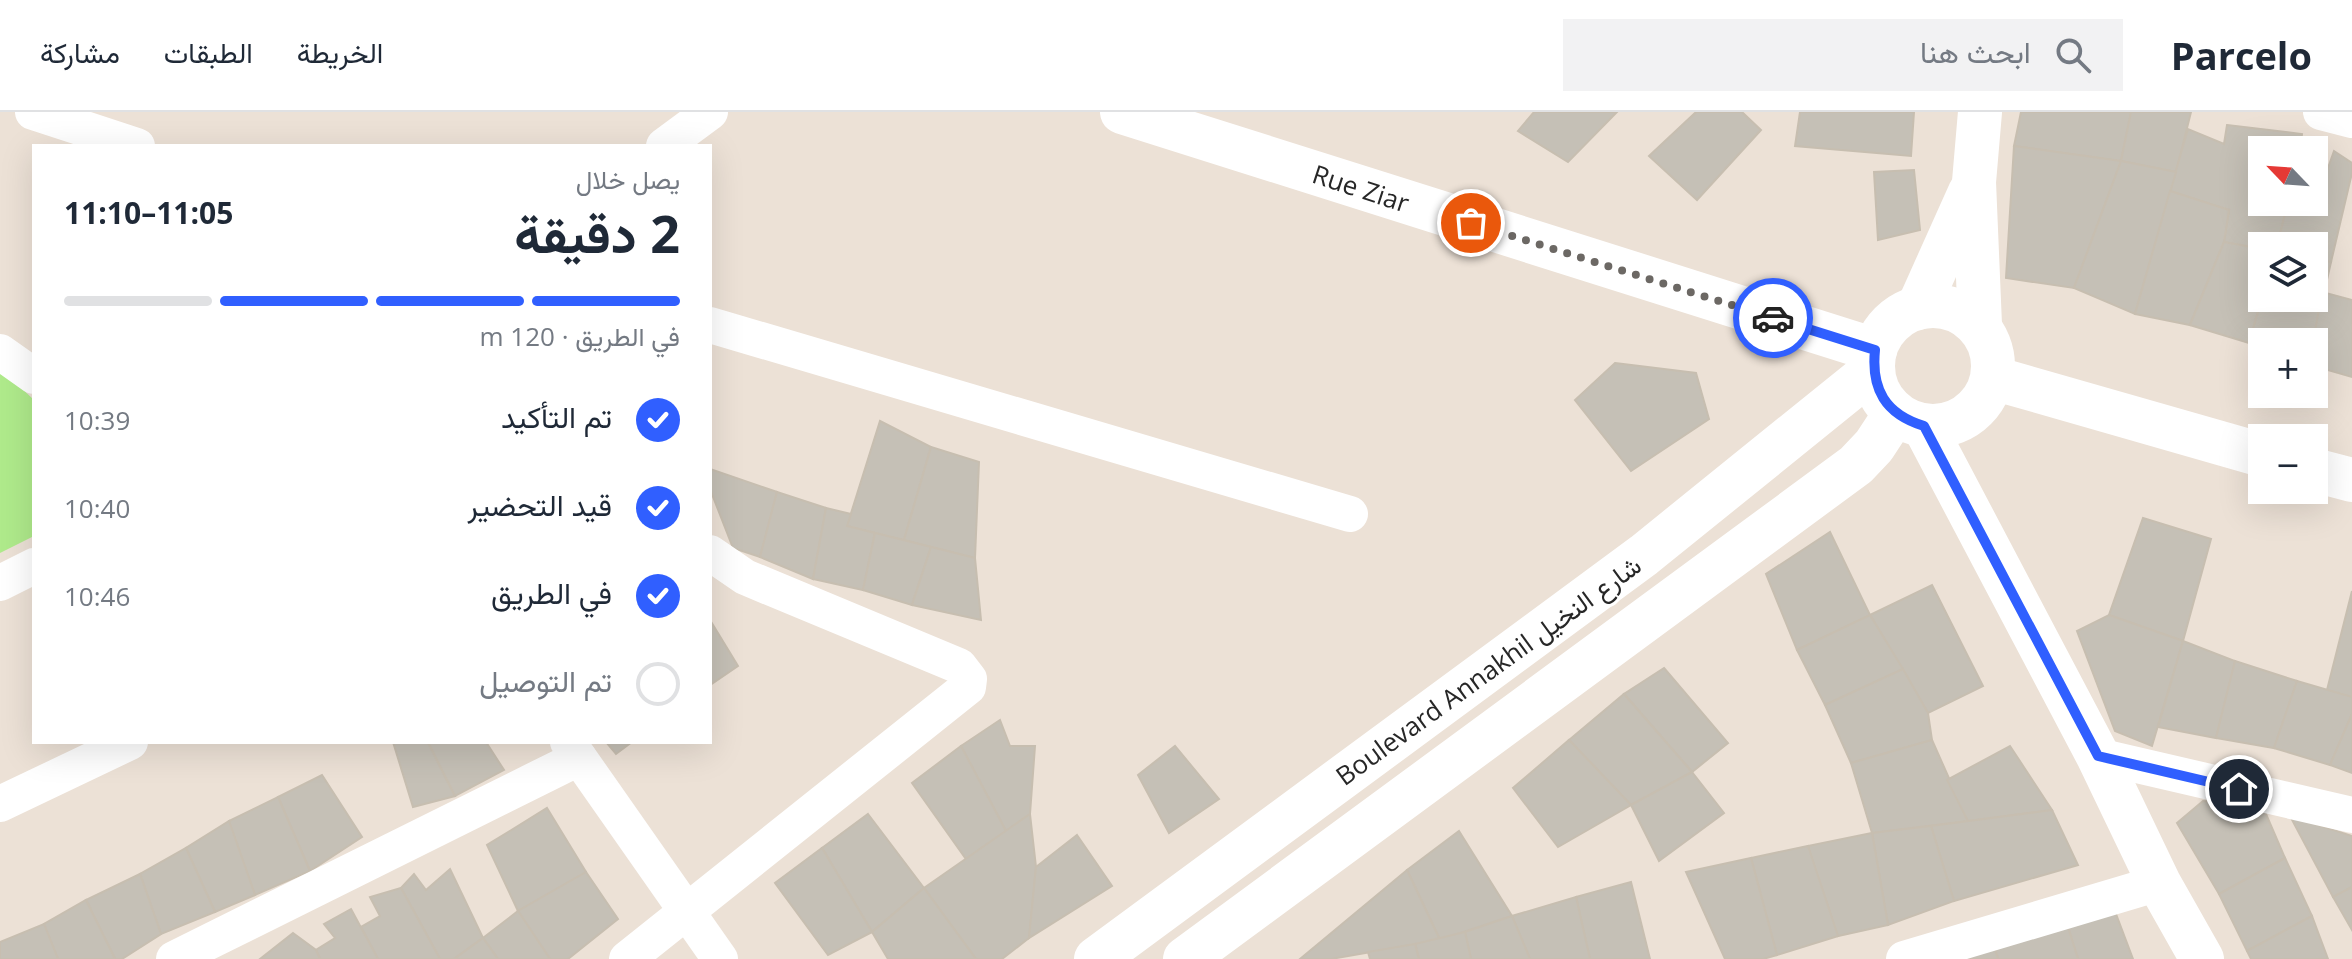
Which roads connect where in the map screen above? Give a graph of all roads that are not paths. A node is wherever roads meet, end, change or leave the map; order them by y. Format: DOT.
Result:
graph roads {
  1 [pos="33,112"];
  2 [pos="710,112"];
  3 [pos="1122,112"];
  4 [pos="1980,112"];
  5 [pos="2321,112"];
  6 [pos="2352,120"];
  7 [pos="131,144"];
  8 [pos="667,144"];
  9 [pos="1974,182"];
  10 [pos="1918,308"];
  11 [pos="1980,325"];
  12 [pos="712,326"];
  13 [pos="0,352"];
  14 [pos="1874,360"];
  15 [pos="32,375"];
  16 [pos="1993,378"];
  17 [pos="1910,420"];
  18 [pos="2248,451"];
  19 [pos="2328,474"];
  20 [pos="2352,480"];
  21 [pos="1350,514"];
  22 [pos="712,554"];
  23 [pos="32,567"];
  24 [pos="0,583"];
  25 [pos="126,744"];
  26 [pos="574,750"];
  27 [pos="2098,756"];
  28 [pos="0,804"];
  29 [pos="2352,815"];
  30 [pos="2159,883"];
  31 [pos="689,912"];
  32 [pos="174,959"];
  33 [pos="627,959"];
  34 [pos="720,959"];
  35 [pos="1096,959"];
  36 [pos="1185,959"];
  37 [pos="1904,959"];
  38 [pos="2202,959"];
  1 -- 7 [label="street"];
  2 -- 8 [label="street"];
  3 -- 14 [label="main road, Rue Ziar"];
  4 -- 9 [label="main road"];
  5 -- 6 [label="street"];
  9 -- 10 [label="main road"];
  9 -- 11 [label="main road"];
  10 -- 11 [label="main road"];
  10 -- 14 [label="main road"];
  11 -- 16 [label="main road"];
  12 -- 21 [label="street"];
  13 -- 15 [label="street"];
  14 -- 17 [label="main road"];
  14 -- 35 [label="main road, Boulevard Annakhil شارع النخيل"];
  16 -- 17 [label="main road"];
  16 -- 18 [label="main road"];
  17 -- 27 [label="main road"];
  17 -- 36 [label="main road, Boulevard Annakhil شارع النخيل"];
  19 -- 20 [label="main road"];
  22 -- 31 [label="street"];
  23 -- 24 [label="street"];
  25 -- 28 [label="street"];
  26 -- 31 [label="street"];
  26 -- 32 [label="street"];
  27 -- 29 [label="street"];
  27 -- 30 [label="main road"];
  30 -- 37 [label="street"];
  30 -- 38 [label="main road"];
  31 -- 33 [label="street"];
  31 -- 34 [label="street"];
}
